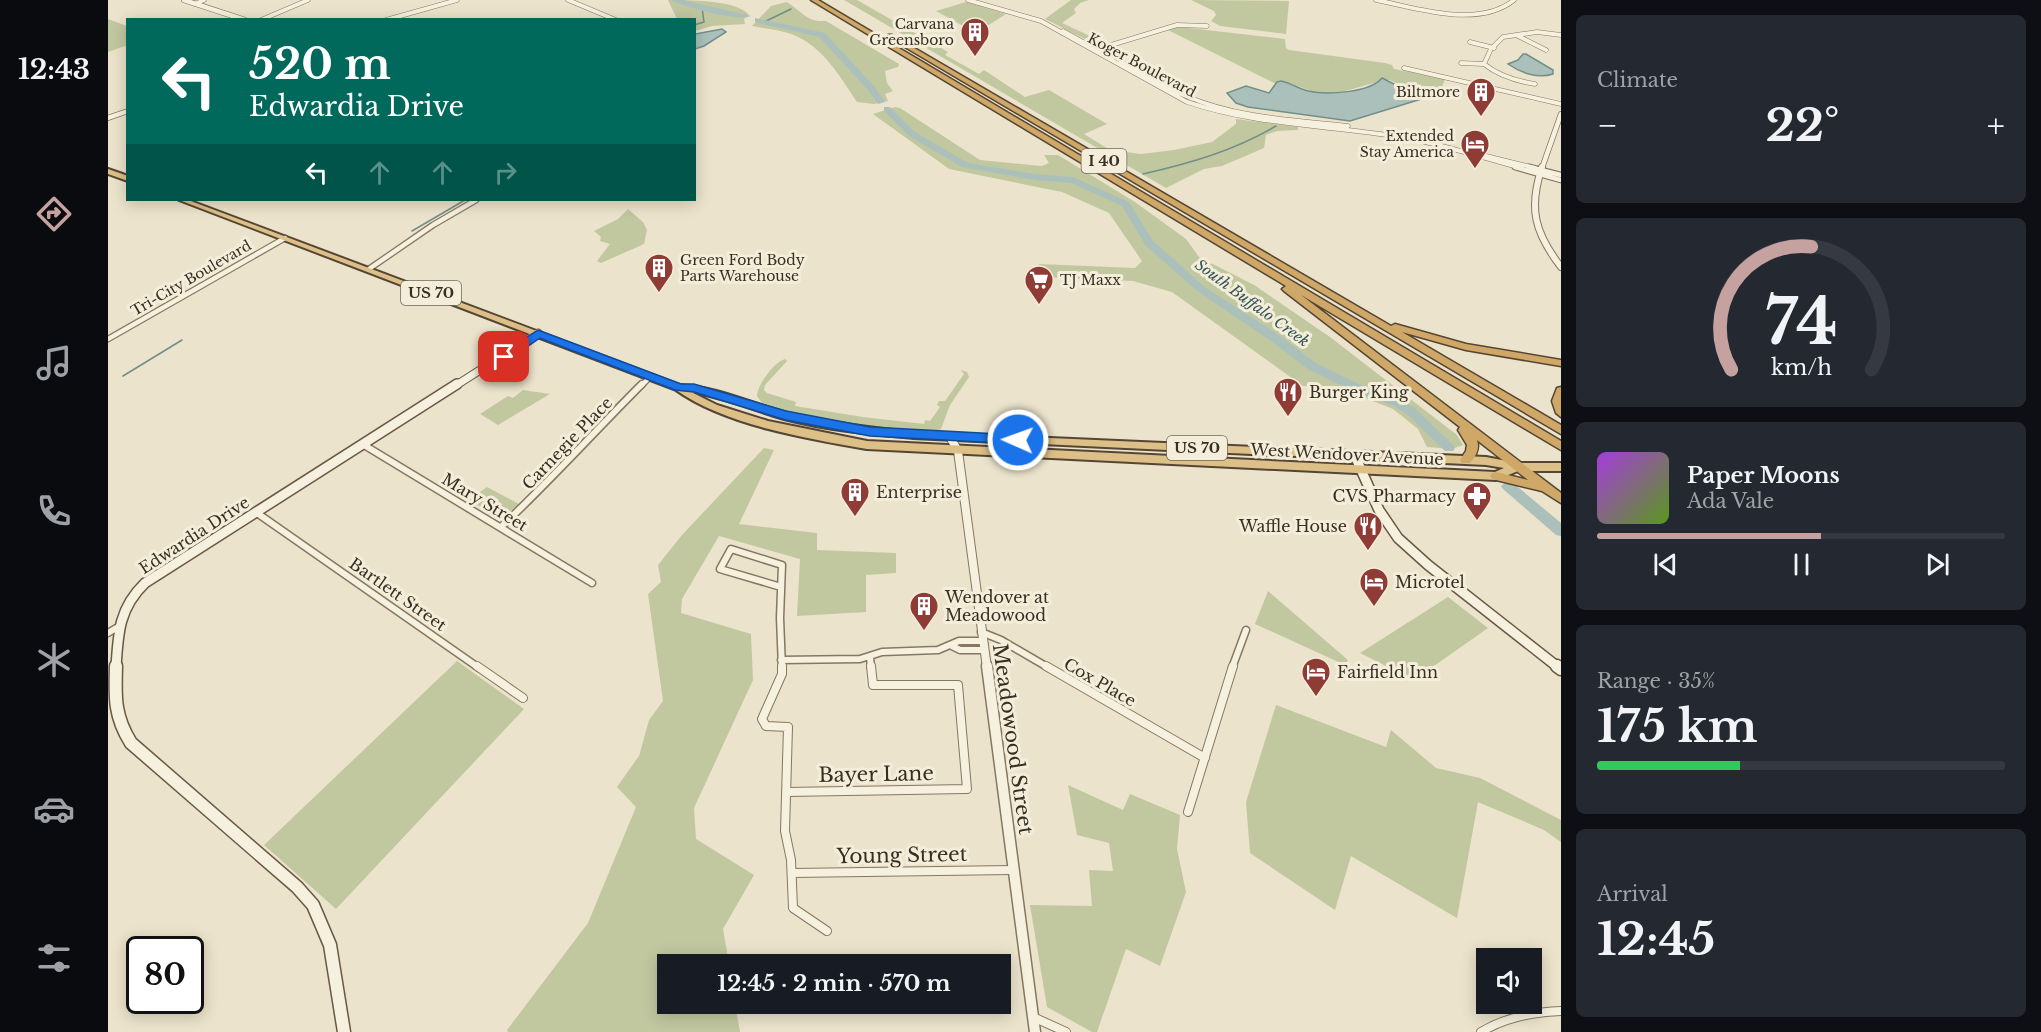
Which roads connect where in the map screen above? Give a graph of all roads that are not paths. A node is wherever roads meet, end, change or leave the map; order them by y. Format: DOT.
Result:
graph roads {
  1 [pos="184,0"];
  2 [pos="204,0"];
  3 [pos="308,0"];
  4 [pos="457,0"];
  5 [pos="568,0"];
  6 [pos="814,0"];
  7 [pos="829,0"];
  8 [pos="968,0"];
  9 [pos="1376,0"];
  10 [pos="1514,0"];
  11 [pos="195,3"];
  12 [pos="403,15"];
  13 [pos="239,18"];
  14 [pos="266,18"];
  15 [pos="393,18"];
  16 [pos="406,18"];
  17 [pos="610,18"];
  18 [pos="1207,26"];
  19 [pos="1054,28"];
  20 [pos="1561,35"];
  21 [pos="1518,36"];
  22 [pos="1470,42"];
  23 [pos="1494,48"];
  24 [pos="1099,49"];
  25 [pos="1091,50"];
  26 [pos="1546,50"];
  27 [pos="1461,63"];
  28 [pos="1484,64"];
  29 [pos="1404,68"];
  30 [pos="1535,84"];
  31 [pos="1561,104"];
  32 [pos="126,112"];
  33 [pos="1561,114"];
  34 [pos="108,118"];
  35 [pos="108,171"];
  36 [pos="1541,172"];
  37 [pos="1561,174"];
  38 [pos="126,177"];
  39 [pos="1561,180"];
  40 [pos="186,201"];
  41 [pos="474,201"];
  42 [pos="1194,226"];
  43 [pos="285,238"];
  44 [pos="1561,267"];
  45 [pos="369,269"];
  46 [pos="1378,321"];
  47 [pos="538,333"];
  48 [pos="108,339"];
  49 [pos="1561,363"];
  50 [pos="651,376"];
  51 [pos="680,388"];
  52 [pos="1561,391"];
  53 [pos="1561,413"];
  54 [pos="1457,419"];
  55 [pos="1561,429"];
  56 [pos="950,437"];
  57 [pos="964,437"];
  58 [pos="364,445"];
  59 [pos="1561,446"];
  60 [pos="958,451"];
  61 [pos="1288,452"];
  62 [pos="1355,456"];
  63 [pos="1466,460"];
  64 [pos="1222,463"];
  65 [pos="1517,467"];
  66 [pos="1561,467"];
  67 [pos="1361,470"];
  68 [pos="1496,476"];
  69 [pos="1556,495"];
  70 [pos="257,513"];
  71 [pos="501,527"];
  72 [pos="592,583"];
  73 [pos="781,587"];
  74 [pos="118,627"];
  75 [pos="1246,630"];
  76 [pos="108,633"];
  77 [pos="982,641"];
  78 [pos="870,657"];
  79 [pos="781,660"];
  80 [pos="1561,669"];
  81 [pos="523,698"];
  82 [pos="1205,758"];
  83 [pos="786,792"];
  84 [pos="1188,812"];
  85 [pos="1012,870"];
  86 [pos="792,873"];
  87 [pos="827,931"];
  88 [pos="1561,1011"];
  89 [pos="1033,1017"];
  90 [pos="344,1032"];
  91 [pos="1035,1032"];
  92 [pos="1066,1032"];
  93 [pos="1481,1032"];
  1 -- 11 [label="street"];
  2 -- 11 [label="street"];
  3 -- 14 [label="street"];
  4 -- 12 [label="street"];
  5 -- 17 [label="street"];
  6 -- 42 [label="highway, I 40"];
  7 -- 46 [label="highway, I 40"];
  8 -- 19 [label="street, Koger Boulevard"];
  9 -- 10 [label="street"];
  11 -- 13 [label="street"];
  12 -- 15 [label="street"];
  12 -- 16 [label="street"];
  18 -- 24 [label="street"];
  19 -- 24 [label="street, Koger Boulevard"];
  19 -- 25 [label="street, Koger Boulevard"];
  20 -- 21 [label="street"];
  21 -- 23 [label="street"];
  21 -- 26 [label="street"];
  22 -- 23 [label="street"];
  23 -- 28 [label="street"];
  24 -- 25 [label="street"];
  24 -- 36 [label="street, Koger Boulevard"];
  25 -- 36 [label="street, Koger Boulevard"];
  27 -- 28 [label="street"];
  28 -- 30 [label="street"];
  29 -- 31 [label="street"];
  32 -- 34 [label="street"];
  33 -- 36 [label="street"];
  35 -- 38 [label="highway"];
  36 -- 37 [label="street"];
  36 -- 39 [label="street"];
  36 -- 44 [label="street"];
  40 -- 43 [label="highway, West Wendover Avenue / US 70"];
  41 -- 45 [label="street"];
  42 -- 54 [label="highway"];
  42 -- 59 [label="highway, I 40"];
  43 -- 45 [label="highway, West Wendover Avenue / US 70"];
  43 -- 48 [label="street, Tri-City Boulevard"];
  45 -- 47 [label="highway, West Wendover Avenue / US 70"];
  46 -- 49 [label="highway"];
  46 -- 55 [label="highway, I 40"];
  47 -- 50 [label="highway, West Wendover Avenue / US 70"];
  47 -- 58 [label="main road, Edwardia Drive"];
  50 -- 51 [label="highway, West Wendover Avenue / US 70"];
  50 -- 71 [label="street, Carnegie Place"];
  51 -- 56 [label="highway, West Wendover Avenue / US 70"];
  51 -- 60 [label="highway, West Wendover Avenue / US 70"];
  52 -- 53 [label="highway"];
  54 -- 63 [label="highway"];
  54 -- 65 [label="highway"];
  56 -- 57 [label="highway, West Wendover Avenue / US 70"];
  56 -- 60 [label="street, Meadowood Street"];
  57 -- 60 [label="street"];
  57 -- 61 [label="highway, West Wendover Avenue / US 70"];
  58 -- 70 [label="main road, Edwardia Drive"];
  58 -- 71 [label="street, Mary Street"];
  60 -- 64 [label="highway, West Wendover Avenue / US 70"];
  60 -- 77 [label="street, Meadowood Street"];
  61 -- 62 [label="highway, West Wendover Avenue / US 70"];
  61 -- 64 [label="highway"];
  62 -- 63 [label="highway, West Wendover Avenue / US 70"];
  62 -- 67 [label="main road"];
  63 -- 65 [label="highway, West Wendover Avenue / US 70"];
  64 -- 67 [label="highway, West Wendover Avenue / US 70"];
  65 -- 66 [label="highway, West Wendover Avenue / US 70"];
  65 -- 68 [label="highway, West Wendover Avenue / US 70"];
  65 -- 69 [label="highway"];
  67 -- 68 [label="highway, West Wendover Avenue / US 70"];
  67 -- 80 [label="main road"];
  68 -- 69 [label="highway"];
  70 -- 74 [label="main road, Edwardia Drive"];
  70 -- 81 [label="street, Bartlett Street"];
  71 -- 72 [label="street, Mary Street"];
  73 -- 73 [label="street"];
  73 -- 79 [label="street"];
  74 -- 76 [label="street"];
  74 -- 90 [label="main road, Edwardia Drive"];
  75 -- 82 [label="street"];
  77 -- 78 [label="street, Cox Place"];
  77 -- 82 [label="street, Cox Place"];
  77 -- 85 [label="street, Meadowood Street"];
  78 -- 79 [label="street, Cox Place"];
  78 -- 83 [label="street, Bayer Lane"];
  79 -- 83 [label="street"];
  82 -- 84 [label="street"];
  83 -- 86 [label="street"];
  85 -- 86 [label="street, Young Street"];
  85 -- 89 [label="street, Meadowood Street"];
  86 -- 87 [label="street"];
  88 -- 93 [label="street"];
  89 -- 91 [label="street, Meadowood Street"];
  89 -- 92 [label="street"];
}
